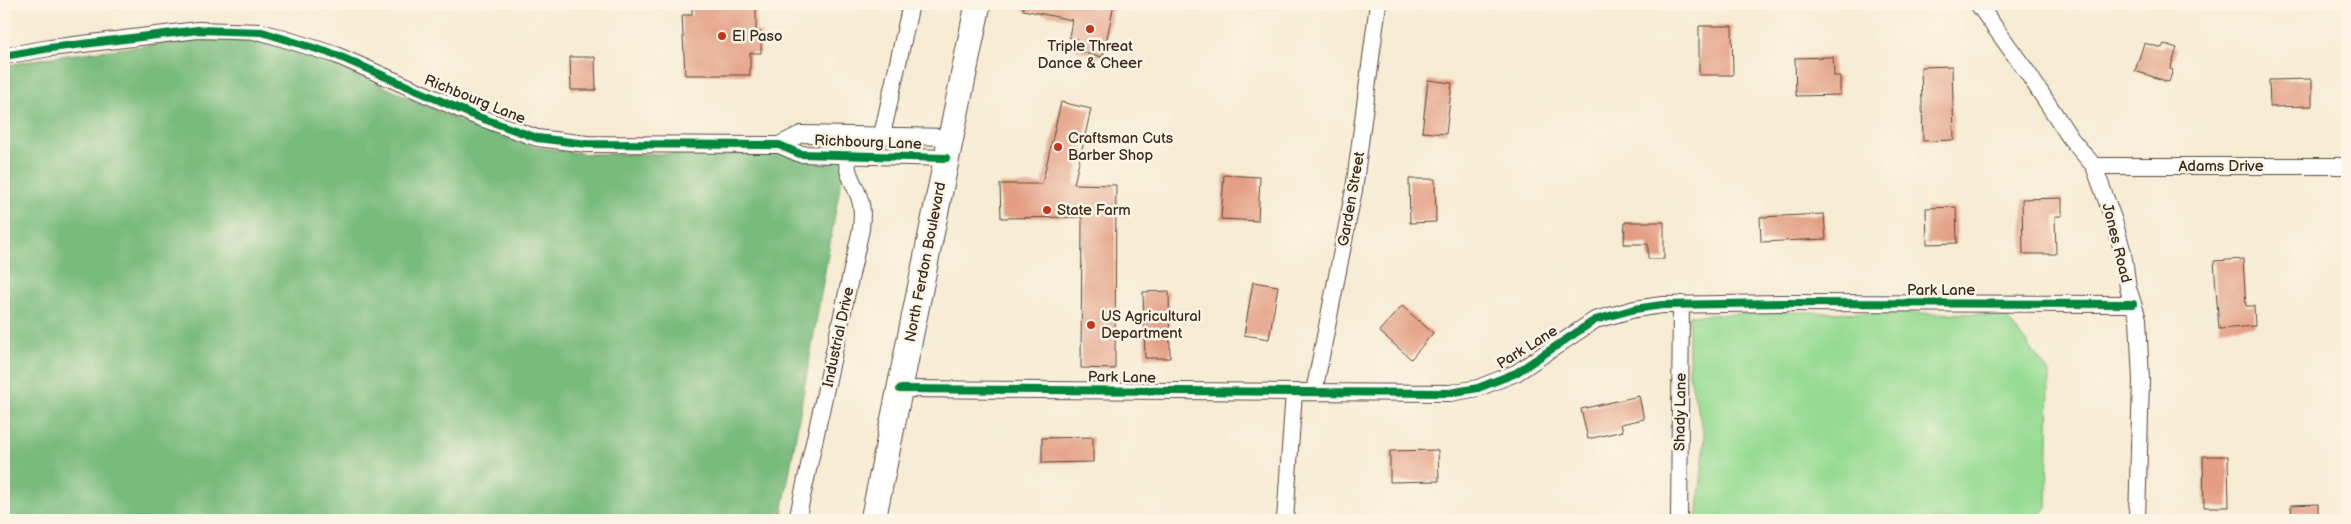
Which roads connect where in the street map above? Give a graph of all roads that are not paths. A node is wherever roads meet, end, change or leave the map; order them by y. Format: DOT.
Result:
graph roads {
  1 [pos="911,4"];
  2 [pos="978,4"];
  3 [pos="1378,4"];
  4 [pos="1978,4"];
  5 [pos="4,56"];
  6 [pos="882,135"];
  7 [pos="779,145"];
  8 [pos="948,148"];
  9 [pos="847,155"];
  10 [pos="2094,166"];
  11 [pos="2347,166"];
  12 [pos="1681,304"];
  13 [pos="2133,304"];
  14 [pos="900,388"];
  15 [pos="1294,392"];
  16 [pos="1314,392"];
  17 [pos="797,520"];
  18 [pos="873,520"];
  19 [pos="1285,520"];
  20 [pos="1679,520"];
  21 [pos="2137,520"];
  1 -- 6 [label="street"];
  2 -- 8 [label="main road, North Ferdon Boulevard"];
  3 -- 16 [label="street, Garden Street"];
  4 -- 10 [label="street, Jones Road"];
  5 -- 7 [label="street, Richbourg Lane"];
  6 -- 7 [label="street, Richbourg Lane"];
  6 -- 8 [label="street, Richbourg Lane"];
  7 -- 9 [label="street, Richbourg Lane"];
  8 -- 9 [label="street, Richbourg Lane"];
  8 -- 14 [label="main road, North Ferdon Boulevard"];
  9 -- 17 [label="street, Industrial Drive"];
  10 -- 11 [label="street, Adams Drive"];
  10 -- 13 [label="street, Jones Road"];
  12 -- 13 [label="street, Park Lane"];
  12 -- 16 [label="street, Park Lane"];
  12 -- 20 [label="street, Shady Lane"];
  13 -- 21 [label="street, Jones Road"];
  14 -- 15 [label="street, Park Lane"];
  14 -- 18 [label="main road, North Ferdon Boulevard"];
  15 -- 16 [label="street, Park Lane"];
  15 -- 19 [label="street"];
}
